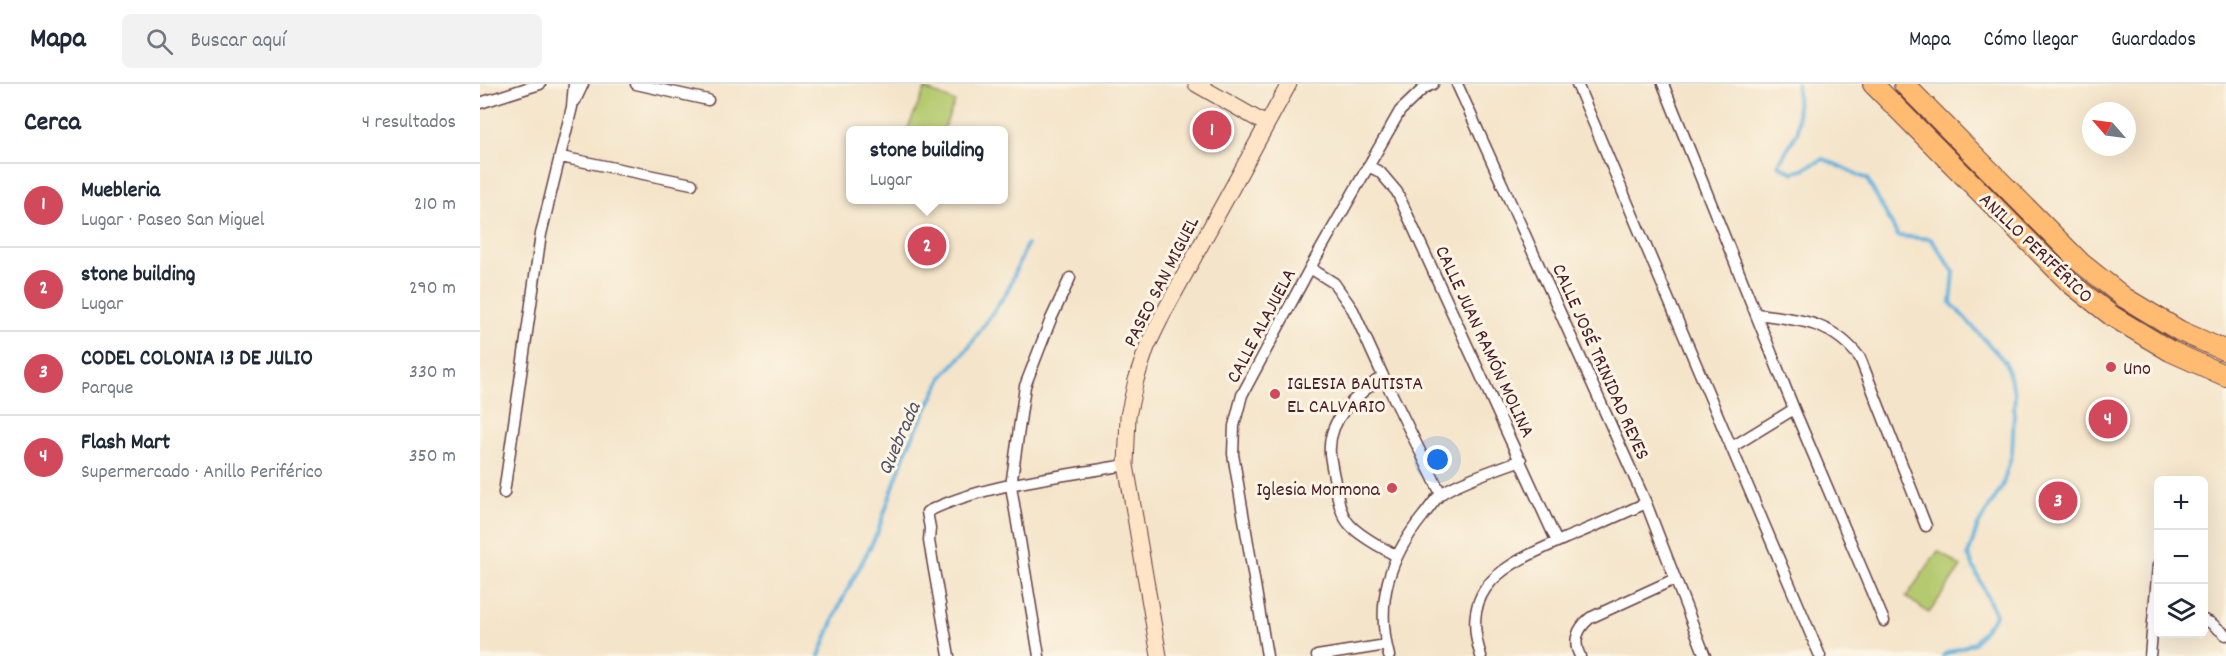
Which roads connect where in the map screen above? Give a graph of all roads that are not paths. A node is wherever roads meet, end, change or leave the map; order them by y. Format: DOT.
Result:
graph roads {
  1 [pos="540,84"];
  2 [pos="574,84"];
  3 [pos="583,84"];
  4 [pos="636,84"];
  5 [pos="1196,84"];
  6 [pos="1289,84"];
  7 [pos="1433,84"];
  8 [pos="1457,84"];
  9 [pos="1577,84"];
  10 [pos="1663,84"];
  11 [pos="1873,84"];
  12 [pos="1904,84"];
  13 [pos="708,100"];
  14 [pos="480,103"];
  15 [pos="572,107"];
  16 [pos="1266,124"];
  17 [pos="561,157"];
  18 [pos="1368,166"];
  19 [pos="692,184"];
  20 [pos="1310,268"];
  21 [pos="1070,278"];
  22 [pos="1757,314"];
  23 [pos="2226,351"];
  24 [pos="1383,376"];
  25 [pos="2226,376"];
  26 [pos="1794,409"];
  27 [pos="1732,447"];
  28 [pos="1521,460"];
  29 [pos="1126,465"];
  30 [pos="1011,486"];
  31 [pos="504,493"];
  32 [pos="1441,494"];
  33 [pos="1646,503"];
  34 [pos="1926,526"];
  35 [pos="1557,542"];
  36 [pos="1396,556"];
  37 [pos="1675,579"];
  38 [pos="1884,621"];
  39 [pos="2154,621"];
  40 [pos="2208,622"];
  41 [pos="2226,635"];
  42 [pos="1388,650"];
  43 [pos="949,656"];
  44 [pos="1039,656"];
  45 [pos="1159,656"];
  46 [pos="1267,656"];
  47 [pos="1317,656"];
  48 [pos="1481,656"];
  49 [pos="1580,656"];
  50 [pos="1705,656"];
  51 [pos="1820,656"];
  52 [pos="2150,656"];
  1 -- 14 [label="street"];
  2 -- 15 [label="street"];
  3 -- 15 [label="street"];
  4 -- 13 [label="street"];
  5 -- 16 [label="street"];
  6 -- 16 [label="street, PASEO SAN MIGUEL"];
  7 -- 18 [label="street, CALLE ALAJUELA"];
  8 -- 33 [label="street, CALLE JOSÉ TRINIDAD REYES"];
  9 -- 27 [label="street"];
  10 -- 22 [label="street"];
  11 -- 25 [label="highway, ANILLO PERIFÉRICO"];
  12 -- 23 [label="highway, ANILLO PERIFÉRICO"];
  15 -- 17 [label="street"];
  16 -- 29 [label="street, PASEO SAN MIGUEL"];
  17 -- 19 [label="street"];
  17 -- 31 [label="street"];
  18 -- 20 [label="street, CALLE ALAJUELA"];
  18 -- 28 [label="street, CALLE JUAN RAMÓN MOLINA"];
  20 -- 24 [label="street"];
  20 -- 46 [label="street, CALLE ALAJUELA"];
  21 -- 30 [label="street"];
  22 -- 26 [label="street"];
  22 -- 34 [label="street"];
  24 -- 32 [label="street"];
  24 -- 36 [label="street"];
  26 -- 27 [label="street"];
  26 -- 38 [label="street"];
  27 -- 51 [label="street"];
  28 -- 32 [label="street"];
  28 -- 35 [label="street, CALLE JUAN RAMÓN MOLINA"];
  29 -- 30 [label="street"];
  29 -- 45 [label="street, PASEO SAN MIGUEL"];
  30 -- 43 [label="street"];
  30 -- 44 [label="street"];
  32 -- 36 [label="street"];
  33 -- 35 [label="street"];
  33 -- 37 [label="street, CALLE JOSÉ TRINIDAD REYES"];
  35 -- 48 [label="street"];
  36 -- 42 [label="street"];
  37 -- 49 [label="street"];
  37 -- 50 [label="street, CALLE JOSÉ TRINIDAD REYES"];
  39 -- 52 [label="street"];
  40 -- 41 [label="street"];
  42 -- 47 [label="street"];
}
